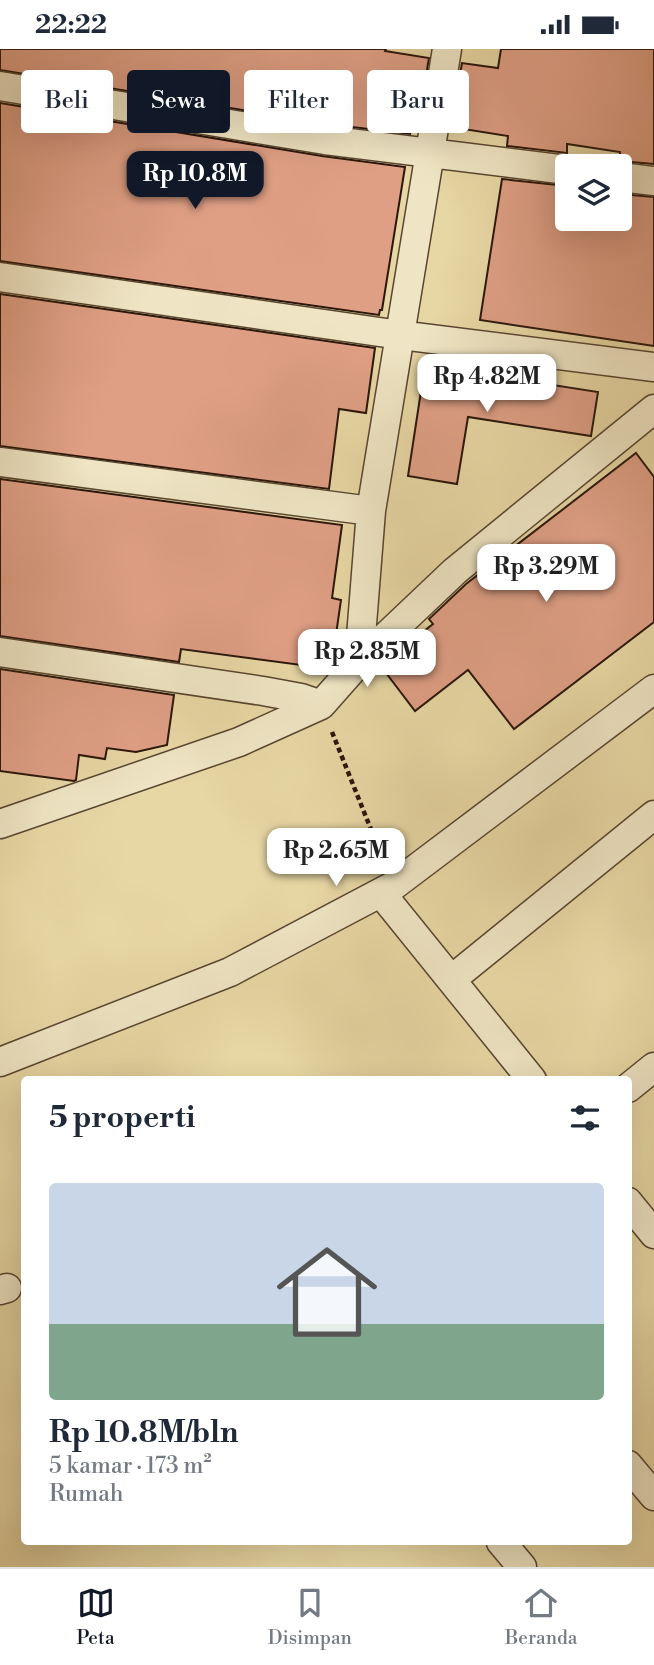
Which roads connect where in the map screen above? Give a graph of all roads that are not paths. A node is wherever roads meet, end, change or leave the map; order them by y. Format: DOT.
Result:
graph roads {
  1 [pos="447,49"];
  2 [pos="0,86"];
  3 [pos="430,152"];
  4 [pos="555,168"];
  5 [pos="632,178"];
  6 [pos="654,181"];
  7 [pos="0,277"];
  8 [pos="400,335"];
  9 [pos="654,367"];
  10 [pos="654,409"];
  11 [pos="0,462"];
  12 [pos="371,511"];
  13 [pos="0,652"];
  14 [pos="359,662"];
  15 [pos="654,689"];
  16 [pos="321,705"];
  17 [pos="654,814"];
  18 [pos="0,824"];
  19 [pos="387,889"];
  20 [pos="452,979"];
  21 [pos="0,1062"];
  22 [pos="654,1067"];
  23 [pos="530,1076"];
  24 [pos="632,1085"];
  25 [pos="632,1207"];
  26 [pos="654,1234"];
  27 [pos="632,1470"];
  28 [pos="654,1496"];
  29 [pos="504,1545"];
  30 [pos="522,1567"];
  1 -- 3 [label="street"];
  2 -- 3 [label="street"];
  3 -- 4 [label="street"];
  3 -- 8 [label="street"];
  5 -- 6 [label="street"];
  7 -- 8 [label="street"];
  8 -- 9 [label="street"];
  8 -- 12 [label="street"];
  10 -- 14 [label="street"];
  11 -- 12 [label="street"];
  12 -- 14 [label="street"];
  13 -- 16 [label="street"];
  14 -- 16 [label="street"];
  15 -- 19 [label="street"];
  16 -- 18 [label="street"];
  17 -- 20 [label="street"];
  19 -- 20 [label="street"];
  19 -- 21 [label="street"];
  20 -- 23 [label="street"];
  22 -- 24 [label="street"];
  25 -- 26 [label="street"];
  27 -- 28 [label="street"];
  29 -- 30 [label="street"];
}
